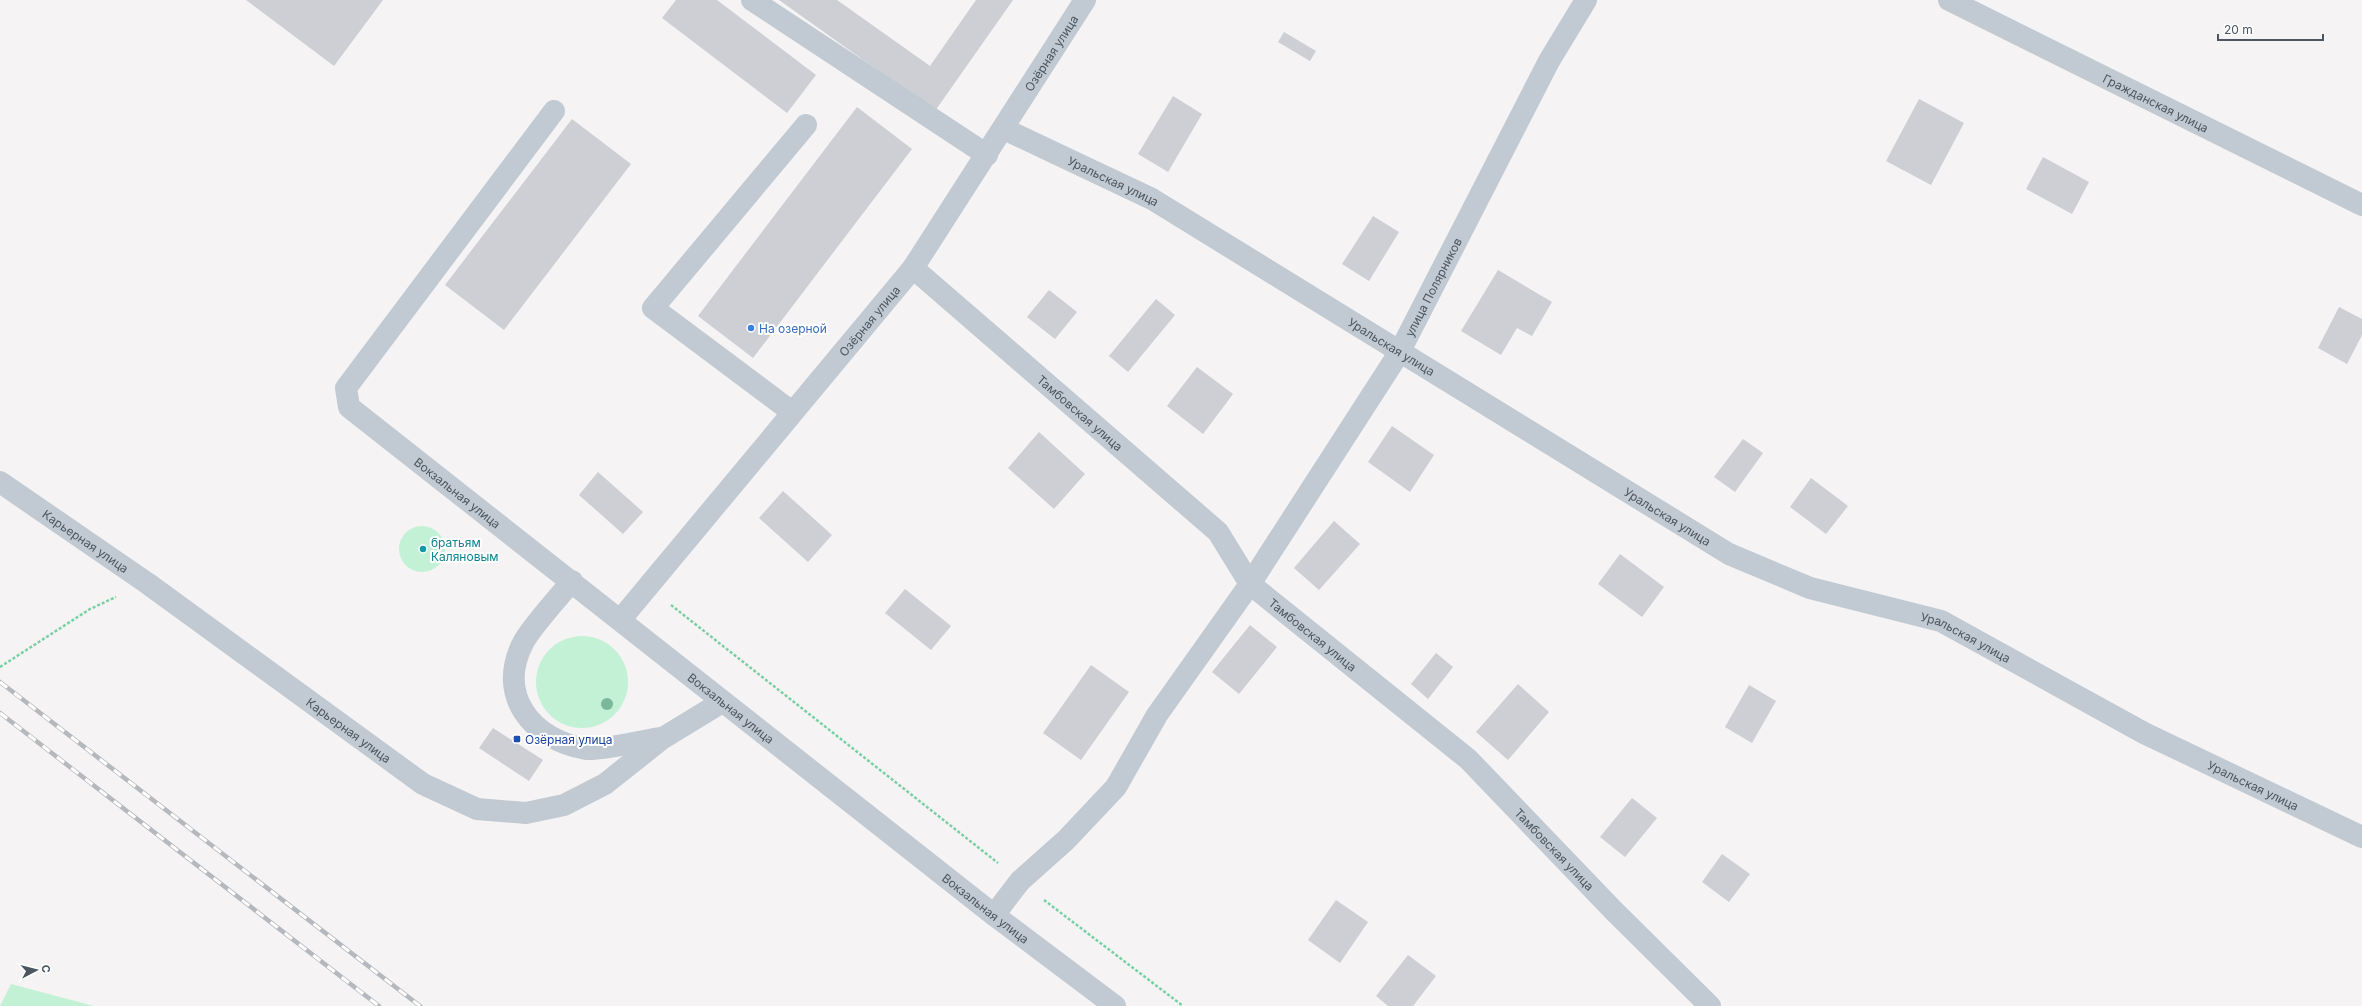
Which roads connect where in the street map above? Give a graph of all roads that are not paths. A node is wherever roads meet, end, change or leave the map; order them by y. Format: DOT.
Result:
graph roads {
  1 [pos="752,0"];
  2 [pos="1085,0"];
  3 [pos="1586,0"];
  4 [pos="1949,0"];
  5 [pos="554,111"];
  6 [pos="806,124"];
  7 [pos="1004,129"];
  8 [pos="987,156"];
  9 [pos="2362,205"];
  10 [pos="913,268"];
  11 [pos="1400,353"];
  12 [pos="792,412"];
  13 [pos="0,482"];
  14 [pos="572,581"];
  15 [pos="1250,584"];
  16 [pos="621,619"];
  17 [pos="722,702"];
  18 [pos="662,738"];
  19 [pos="2362,837"];
  20 [pos="994,915"];
  21 [pos="1115,1006"];
  22 [pos="1710,1006"];
  1 -- 8 [label="street"];
  2 -- 7 [label="street, Озёрная улица"];
  3 -- 11 [label="street, улица Полярников"];
  4 -- 9 [label="street, Гражданская улица"];
  5 -- 14 [label="street, Вокзальная улица"];
  6 -- 12 [label="street"];
  7 -- 8 [label="street, Озёрная улица"];
  7 -- 11 [label="street, Уральская улица"];
  8 -- 10 [label="street, Озёрная улица"];
  10 -- 12 [label="street, Озёрная улица"];
  10 -- 15 [label="street, Тамбовская улица"];
  11 -- 15 [label="street, улица Полярников"];
  11 -- 19 [label="street, Уральская улица"];
  12 -- 16 [label="street, Озёрная улица"];
  13 -- 18 [label="street, Карьерная улица"];
  14 -- 16 [label="street, Вокзальная улица"];
  14 -- 18 [label="street"];
  15 -- 20 [label="street, улица Полярников"];
  15 -- 22 [label="street, Тамбовская улица"];
  16 -- 17 [label="street, Вокзальная улица"];
  17 -- 18 [label="street, Карьерная улица"];
  17 -- 20 [label="street, Вокзальная улица"];
  20 -- 21 [label="street, Вокзальная улица"];
}
